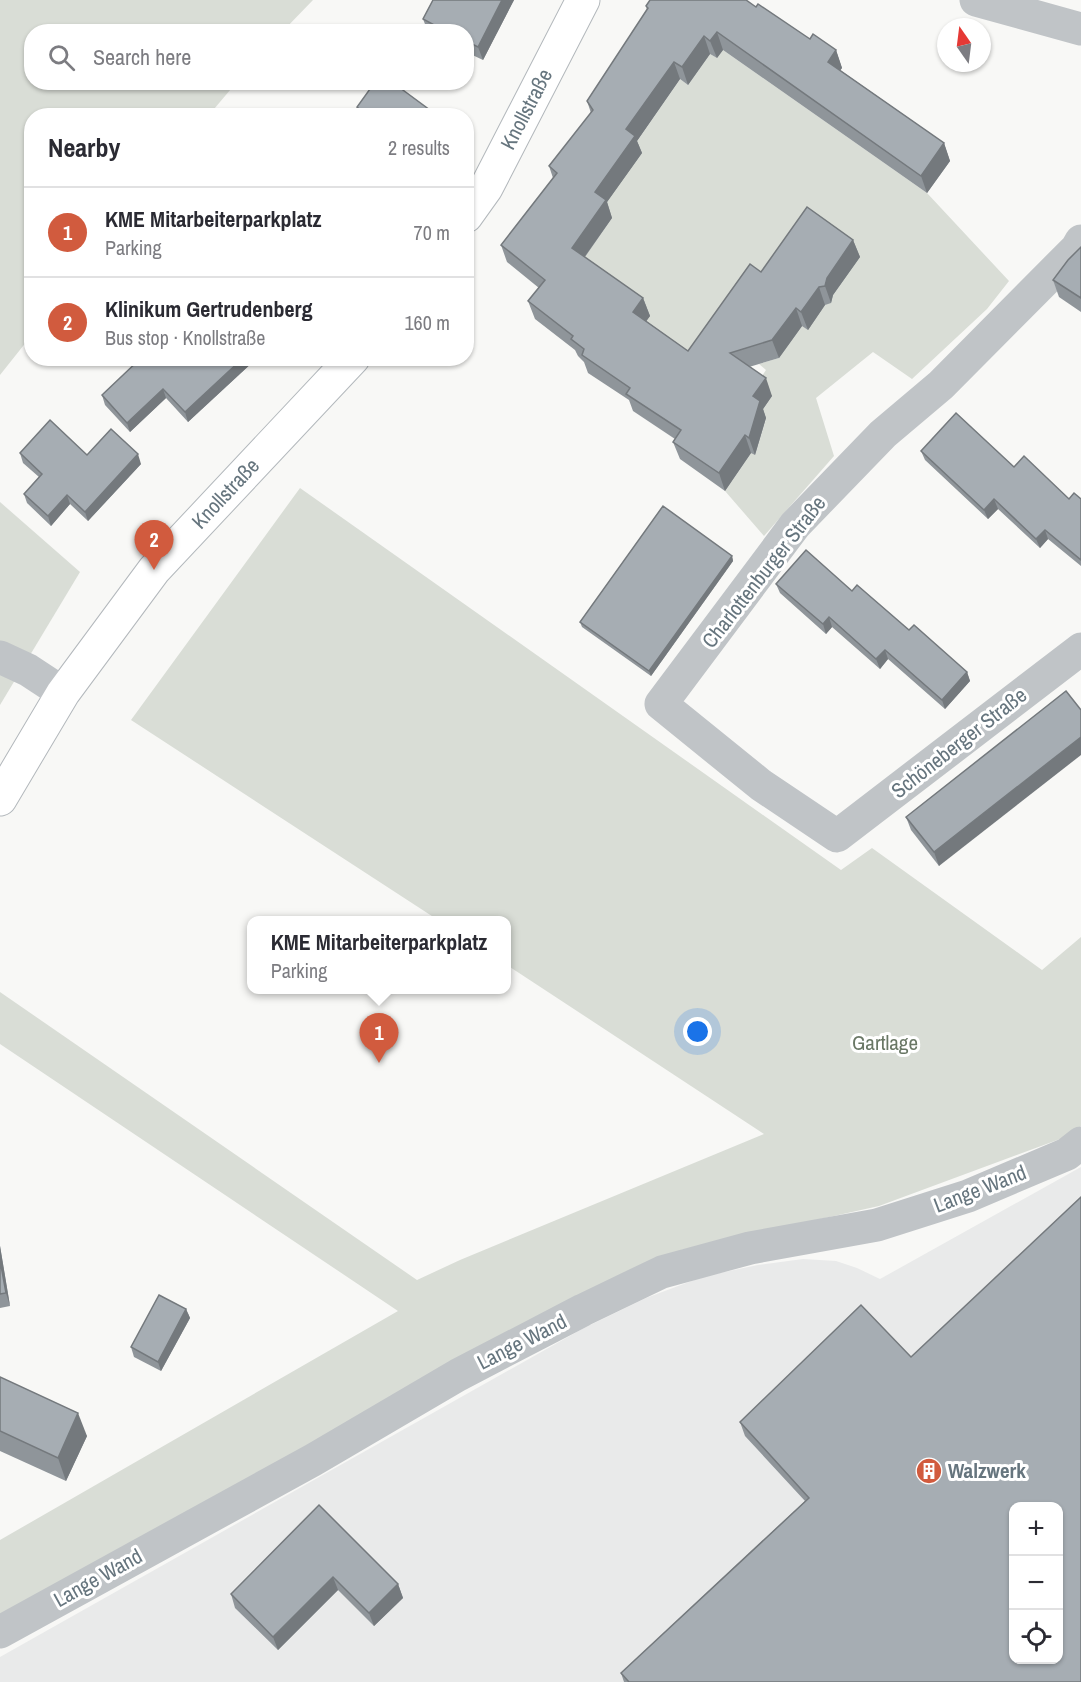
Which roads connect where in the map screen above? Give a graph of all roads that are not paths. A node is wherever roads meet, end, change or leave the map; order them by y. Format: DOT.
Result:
graph roads {
  1 [pos="583,0"];
  2 [pos="976,0"];
  3 [pos="1081,29"];
  4 [pos="474,205"];
  5 [pos="1081,241"];
  6 [pos="345,366"];
  7 [pos="1081,649"];
  8 [pos="0,657"];
  9 [pos="63,693"];
  10 [pos="0,799"];
  11 [pos="837,836"];
  12 [pos="1081,1143"];
  13 [pos="0,1632"];
  1 -- 4 [label="street, Knollstraße"];
  2 -- 3 [label="street"];
  5 -- 11 [label="street, Charlottenburger Straße"];
  6 -- 9 [label="street, Knollstraße"];
  7 -- 11 [label="street, Schöneberger Straße"];
  8 -- 9 [label="street"];
  9 -- 10 [label="street, Knollstraße"];
  12 -- 13 [label="street, Lange Wand"];
}
